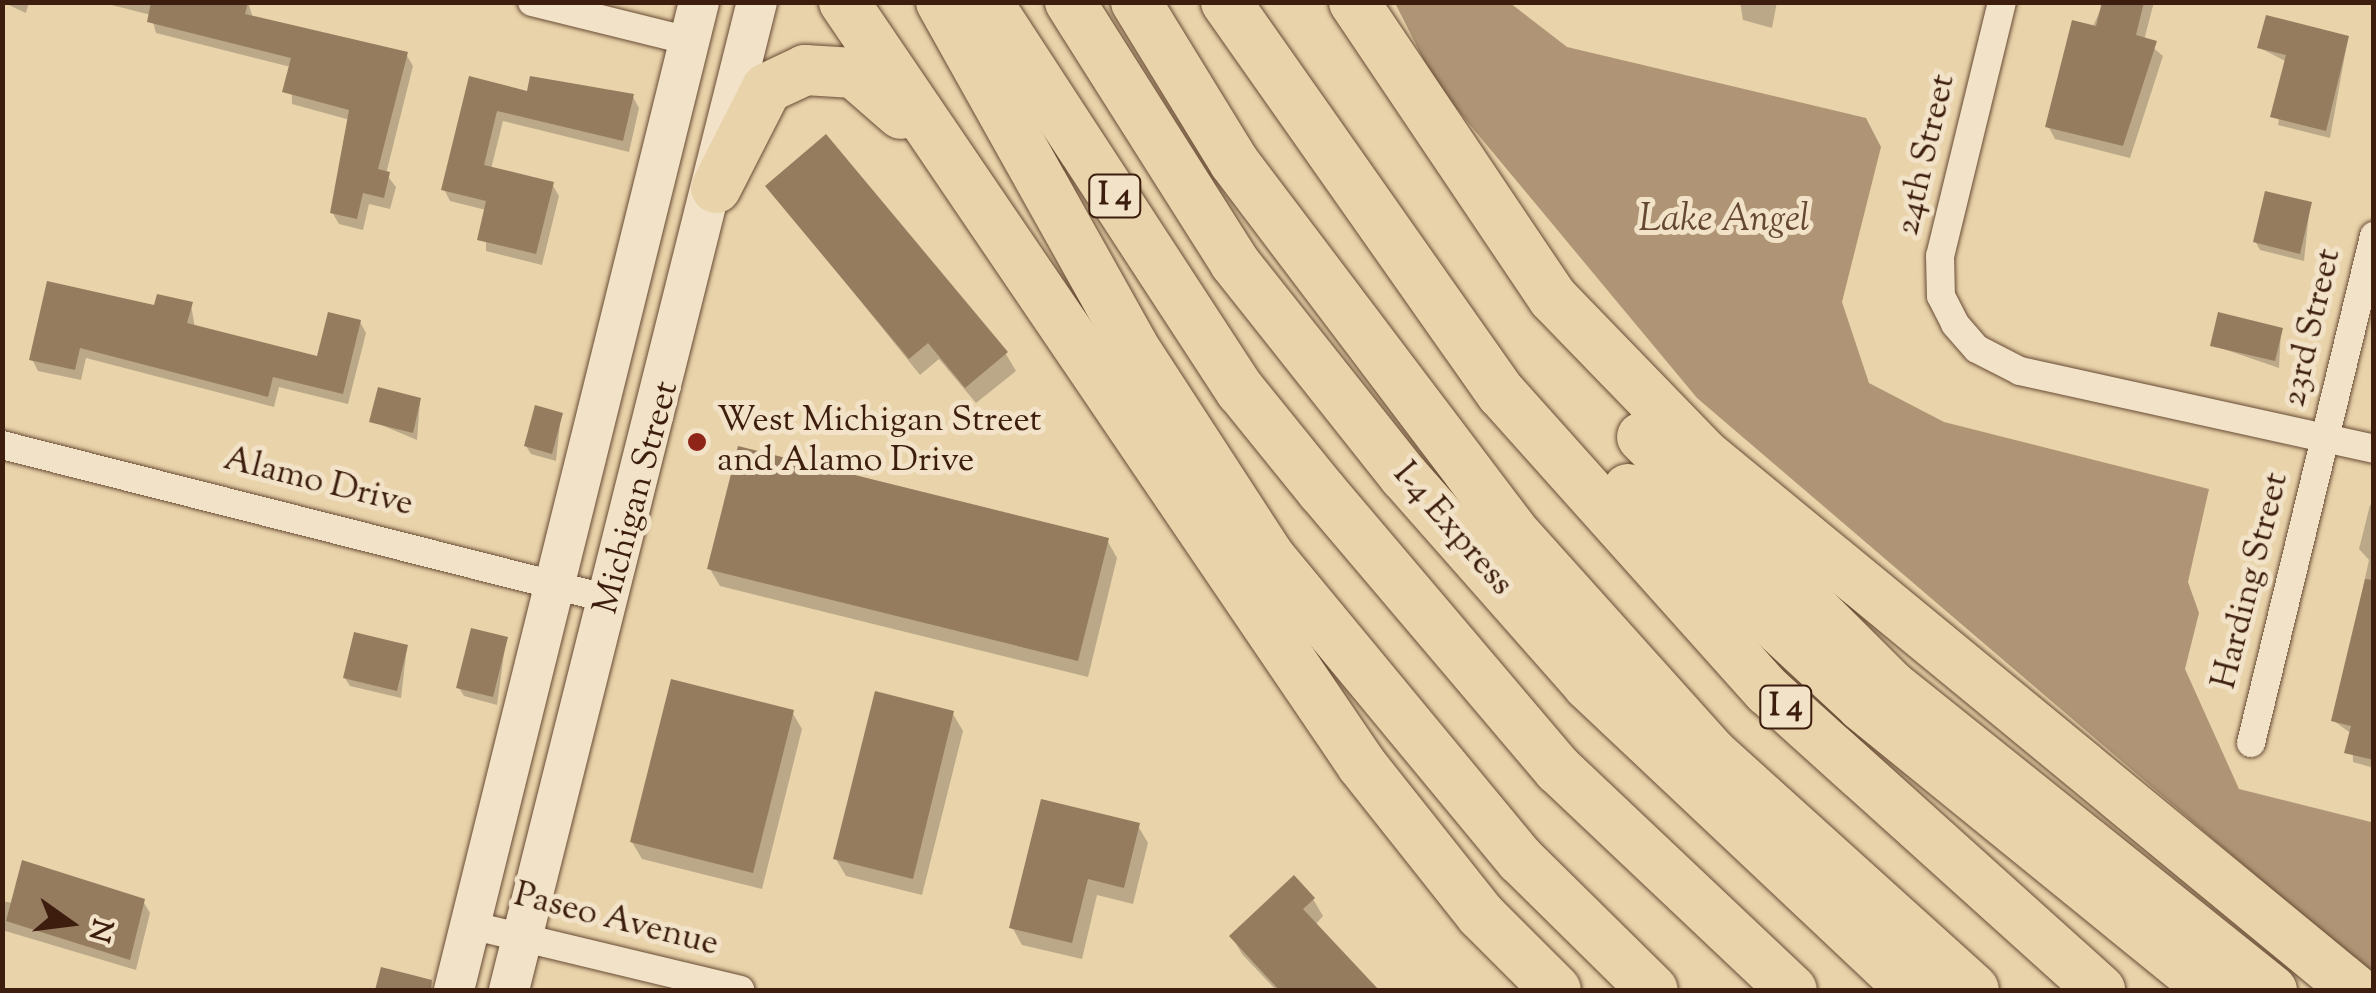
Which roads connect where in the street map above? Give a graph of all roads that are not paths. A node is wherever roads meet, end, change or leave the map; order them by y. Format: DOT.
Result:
graph roads {
  1 [pos="532,2"];
  2 [pos="757,2"];
  3 [pos="844,2"];
  4 [pos="870,2"];
  5 [pos="941,2"];
  6 [pos="987,2"];
  7 [pos="1070,2"];
  8 [pos="1136,2"];
  9 [pos="1226,2"];
  10 [pos="1351,2"];
  11 [pos="2002,2"];
  12 [pos="695,22"];
  13 [pos="922,112"];
  14 [pos="716,188"];
  15 [pos="2374,236"];
  16 [pos="1037,288"];
  17 [pos="1502,394"];
  18 [pos="2326,437"];
  19 [pos="2,444"];
  20 [pos="2374,449"];
  21 [pos="556,580"];
  22 [pos="613,600"];
  23 [pos="1337,718"];
  24 [pos="2251,744"];
  25 [pos="474,926"];
  26 [pos="526,936"];
  27 [pos="454,990"];
  28 [pos="509,990"];
  29 [pos="740,990"];
  30 [pos="1556,990"];
  31 [pos="1592,990"];
  32 [pos="1653,990"];
  33 [pos="1792,990"];
  34 [pos="1912,990"];
  35 [pos="1974,990"];
  36 [pos="2100,990"];
  37 [pos="2211,990"];
  38 [pos="2272,990"];
  39 [pos="2355,990"];
  1 -- 12 [label="street"];
  2 -- 14 [label="main road, Michigan Street"];
  3 -- 13 [label="highway"];
  4 -- 13 [label="highway"];
  5 -- 32 [label="highway"];
  6 -- 33 [label="highway, I 4"];
  7 -- 34 [label="highway, I-4 Express"];
  8 -- 35 [label="highway, I-4 Express"];
  9 -- 17 [label="highway, I 4"];
  10 -- 38 [label="highway"];
  10 -- 39 [label="highway"];
  11 -- 18 [label="street, 24th Street"];
  12 -- 21 [label="main road, Michigan Street"];
  13 -- 16 [label="highway"];
  14 -- 16 [label="highway"];
  14 -- 22 [label="main road, Michigan Street"];
  15 -- 18 [label="street, 23rd Street"];
  16 -- 23 [label="highway"];
  17 -- 36 [label="highway, I 4"];
  17 -- 37 [label="highway"];
  18 -- 20 [label="street"];
  18 -- 24 [label="street, Harding Street"];
  19 -- 21 [label="street, Alamo Drive"];
  21 -- 22 [label="street, Alamo Drive"];
  21 -- 25 [label="main road, Michigan Street"];
  22 -- 26 [label="main road, Michigan Street"];
  23 -- 30 [label="highway"];
  23 -- 31 [label="highway"];
  25 -- 26 [label="street, Paseo Avenue"];
  25 -- 27 [label="main road, Michigan Street"];
  26 -- 28 [label="main road, Michigan Street"];
  26 -- 29 [label="street, Paseo Avenue"];
}
